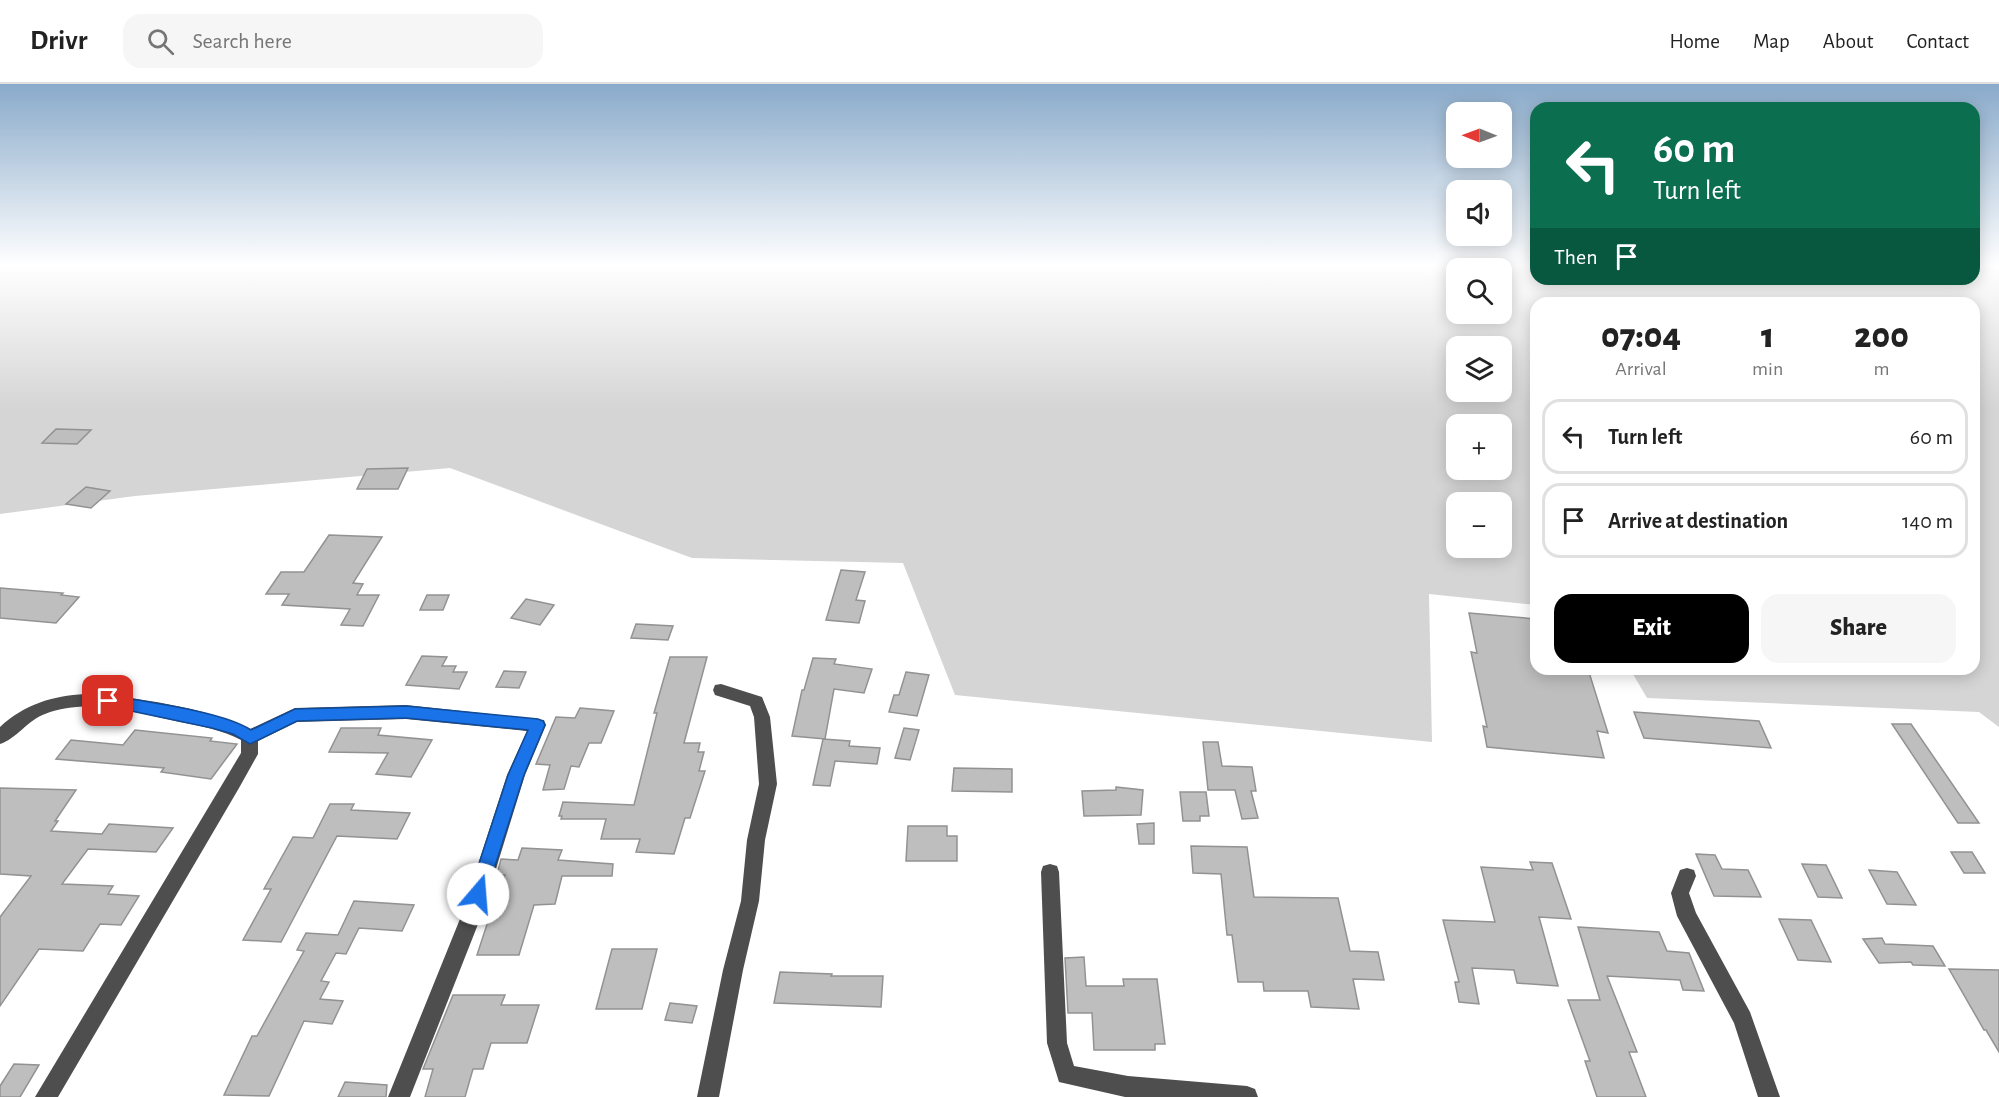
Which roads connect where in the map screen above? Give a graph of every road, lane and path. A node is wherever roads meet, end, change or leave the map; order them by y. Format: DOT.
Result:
graph roads {
  1 [pos="721,690"];
  2 [pos="3,730"];
  3 [pos="250,737"];
  4 [pos="1050,872"];
  5 [pos="1688,876"];
  6 [pos="46,1097"];
  7 [pos="399,1097"];
  8 [pos="708,1097"];
  9 [pos="1247,1097"];
  10 [pos="1769,1097"];
  1 -- 8 [label="street"];
  2 -- 3 [label="street"];
  3 -- 6 [label="street"];
  3 -- 7 [label="street"];
  4 -- 9 [label="street"];
  5 -- 10 [label="street"];
}
